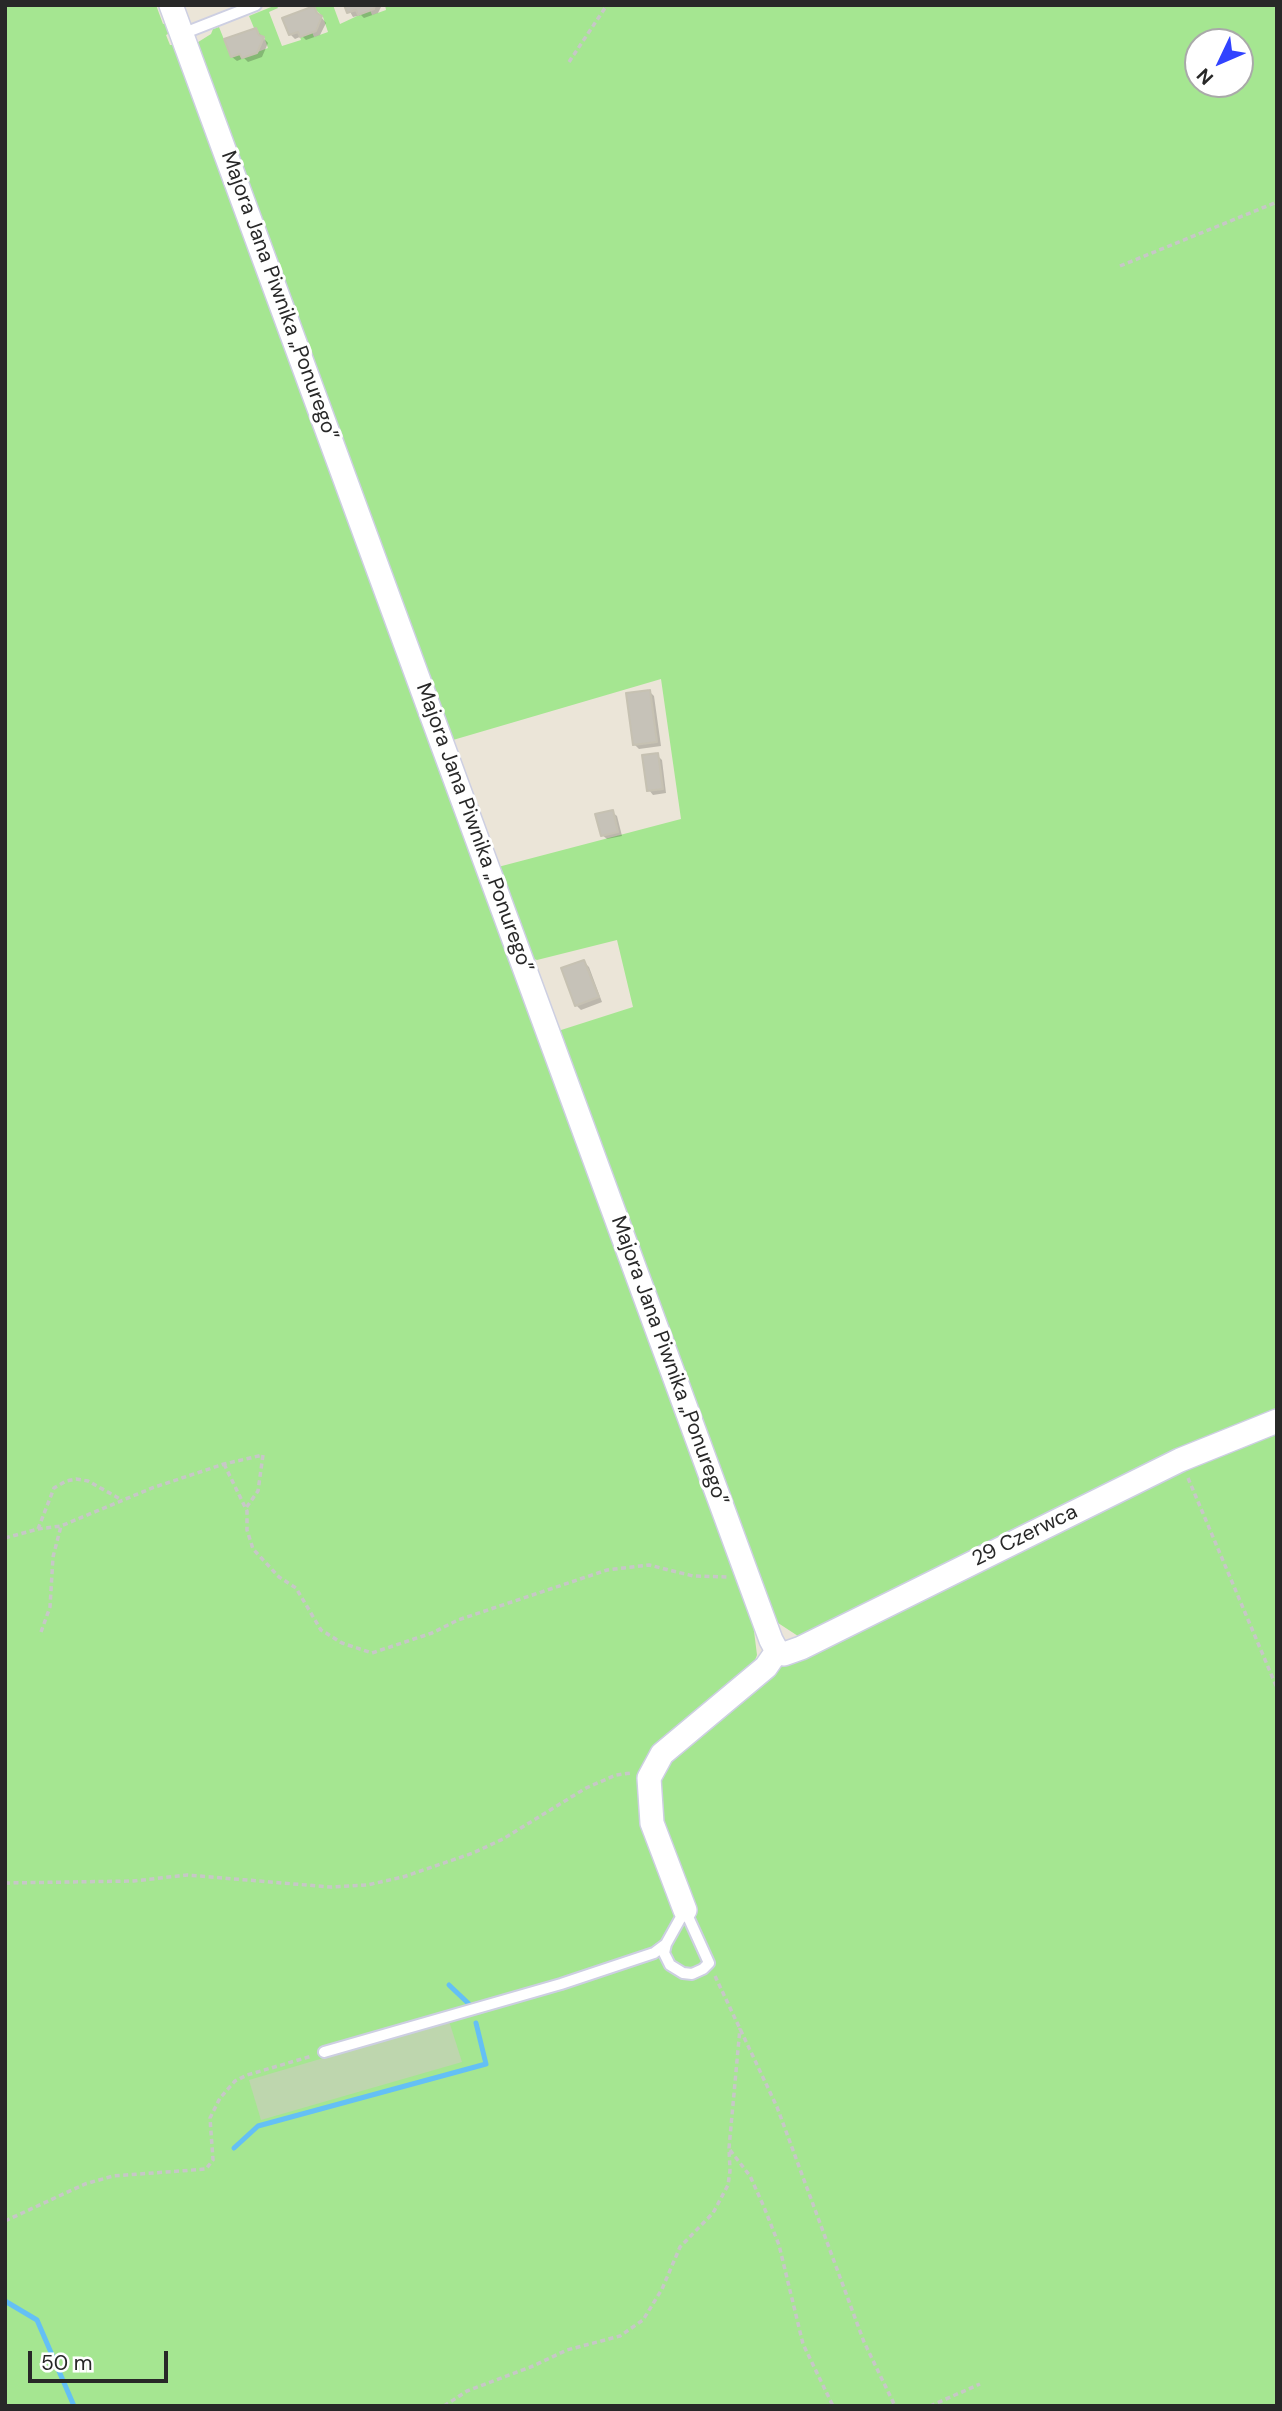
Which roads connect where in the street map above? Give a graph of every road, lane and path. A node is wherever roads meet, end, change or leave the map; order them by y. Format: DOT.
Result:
graph roads {
  1 [pos="171,5"];
  2 [pos="257,5"];
  3 [pos="607,5"];
  4 [pos="182,34"];
  5 [pos="569,62"];
  6 [pos="1277,202"];
  7 [pos="1120,266"];
  8 [pos="1277,1421"];
  9 [pos="1180,1460"];
  10 [pos="224,1464"];
  11 [pos="122,1500"];
  12 [pos="246,1508"];
  13 [pos="61,1526"];
  14 [pos="38,1529"];
  15 [pos="5,1538"];
  16 [pos="748,1577"];
  17 [pos="41,1632"];
  18 [pos="777,1651"];
  19 [pos="1277,1688"];
  20 [pos="649,1778"];
  21 [pos="5,1882"];
  22 [pos="685,1910"];
  23 [pos="666,1944"];
  24 [pos="709,1963"];
  25 [pos="740,2028"];
  26 [pos="324,2052"];
  27 [pos="729,2148"];
  28 [pos="5,2221"];
  29 [pos="980,2384"];
  30 [pos="444,2406"];
  31 [pos="833,2406"];
  32 [pos="895,2406"];
  33 [pos="930,2406"];
  1 -- 4 [label="street, Majora Jana Piwnika „Ponurego”"];
  2 -- 4 [label="lane"];
  3 -- 5 [label="path"];
  4 -- 16 [label="street, Majora Jana Piwnika „Ponurego”"];
  6 -- 7 [label="path"];
  8 -- 9 [label="street, 29 Czerwca"];
  9 -- 18 [label="street, 29 Czerwca"];
  9 -- 19 [label="path"];
  10 -- 11 [label="path"];
  10 -- 12 [label="path"];
  10 -- 12 [label="path"];
  11 -- 13 [label="path"];
  11 -- 14 [label="path"];
  12 -- 16 [label="path"];
  13 -- 14 [label="path"];
  13 -- 17 [label="path"];
  14 -- 15 [label="path"];
  16 -- 18 [label="street, Majora Jana Piwnika „Ponurego”"];
  18 -- 20 [label="street"];
  20 -- 21 [label="path"];
  20 -- 22 [label="street"];
  22 -- 23 [label="lane"];
  22 -- 24 [label="lane"];
  23 -- 24 [label="lane"];
  23 -- 26 [label="lane"];
  24 -- 25 [label="path"];
  25 -- 27 [label="path"];
  25 -- 32 [label="path"];
  26 -- 28 [label="path"];
  27 -- 30 [label="path"];
  27 -- 31 [label="path"];
  29 -- 33 [label="path"];
}
